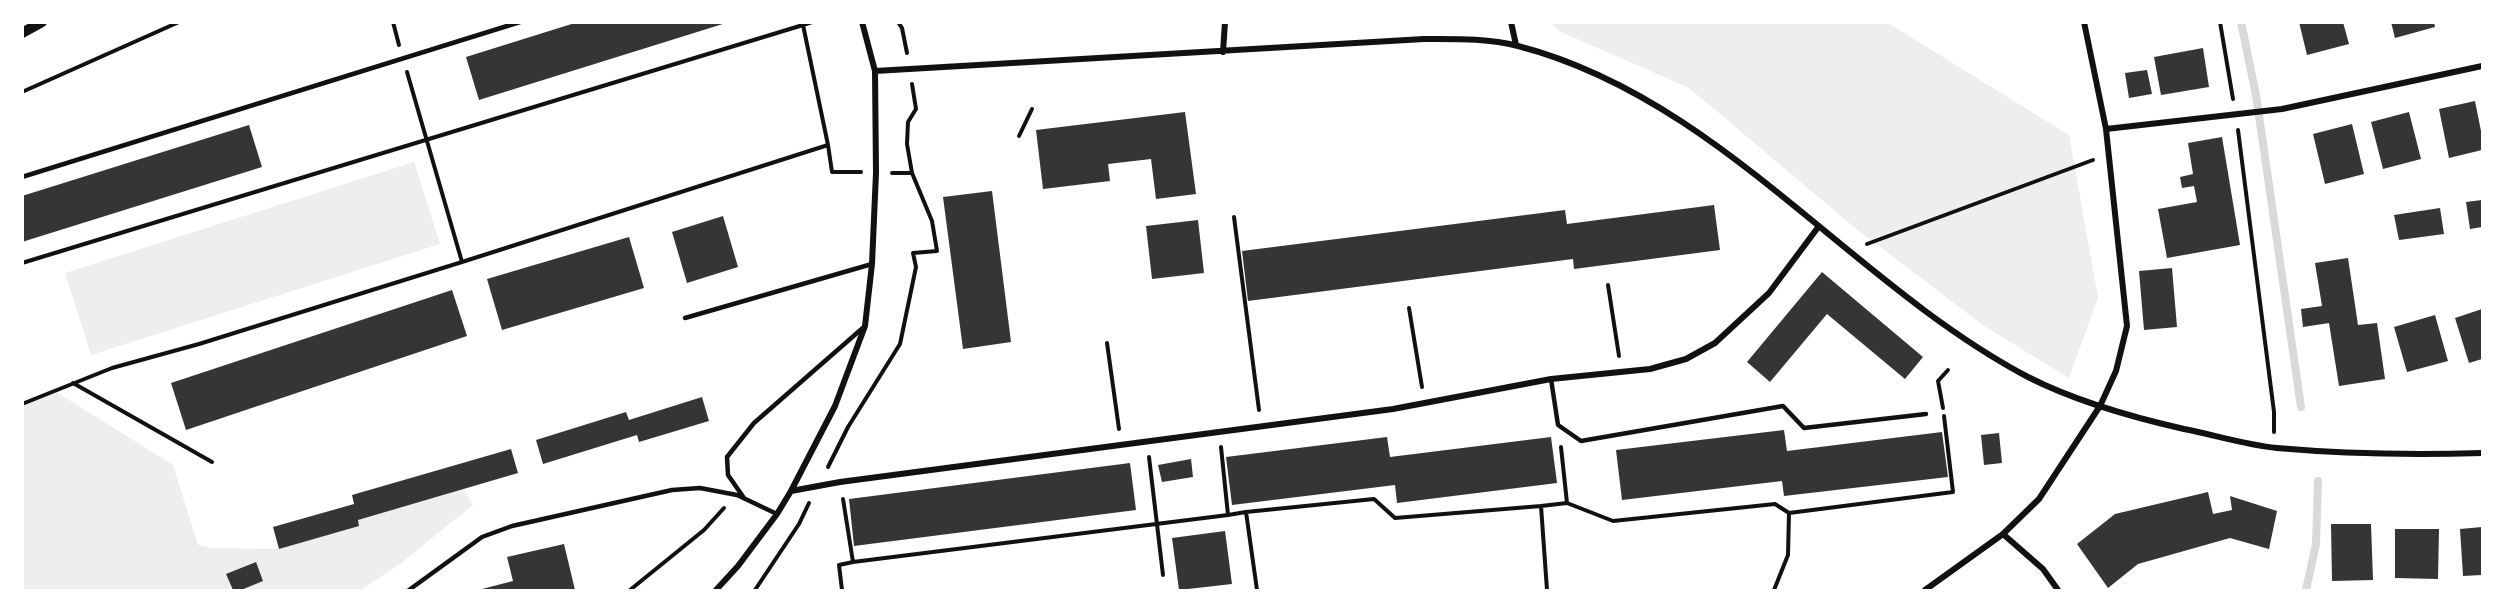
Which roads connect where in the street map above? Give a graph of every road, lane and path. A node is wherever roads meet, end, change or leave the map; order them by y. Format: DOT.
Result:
graph roads {
  1 [pos="42,22"];
  2 [pos="179,22"];
  3 [pos="393,22"];
  4 [pos="520,22"];
  5 [pos="812,22"];
  6 [pos="862,22"];
  7 [pos="898,22"];
  8 [pos="1225,22"];
  9 [pos="1511,22"];
  10 [pos="2084,22"];
  11 [pos="2220,22"];
  12 [pos="803,25"];
  13 [pos="22,33"];
  14 [pos="1516,45"];
  15 [pos="1223,52"];
  16 [pos="403,60"];
  17 [pos="2482,66"];
  18 [pos="910,69"];
  19 [pos="875,71"];
  20 [pos="22,92"];
  21 [pos="1032,109"];
  22 [pos="2236,116"];
  23 [pos="2106,129"];
  24 [pos="1019,136"];
  25 [pos="427,141"];
  26 [pos="828,145"];
  27 [pos="2108,154"];
  28 [pos="876,173"];
  29 [pos="22,177"];
  30 [pos="1234,217"];
  31 [pos="1820,226"];
  32 [pos="1850,250"];
  33 [pos="462,262"];
  34 [pos="22,263"];
  35 [pos="872,264"];
  36 [pos="1608,285"];
  37 [pos="1409,308"];
  38 [pos="685,318"];
  39 [pos="865,326"];
  40 [pos="1107,343"];
  41 [pos="1948,370"];
  42 [pos="1622,372"];
  43 [pos="1551,379"];
  44 [pos="73,383"];
  45 [pos="1425,403"];
  46 [pos="22,404"];
  47 [pos="2100,406"];
  48 [pos="1943,412"];
  49 [pos="1926,414"];
  50 [pos="1558,425"];
  51 [pos="1261,426"];
  52 [pos="1219,431"];
  53 [pos="1148,441"];
  54 [pos="1121,445"];
  55 [pos="2274,448"];
  56 [pos="2482,453"];
  57 [pos="212,462"];
  58 [pos="818,486"];
  59 [pos="791,491"];
  60 [pos="737,495"];
  61 [pos="745,500"];
  62 [pos="1567,503"];
  63 [pos="1541,506"];
  64 [pos="844,508"];
  65 [pos="1246,512"];
  66 [pos="1789,513"];
  67 [pos="777,514"];
  68 [pos="1228,514"];
  69 [pos="1157,524"];
  70 [pos="2003,534"];
  71 [pos="853,562"];
  72 [pos="1163,576"];
  73 [pos="409,591"];
  74 [pos="630,591"];
  75 [pos="716,591"];
  76 [pos="755,591"];
  77 [pos="842,591"];
  78 [pos="1257,591"];
  79 [pos="1547,591"];
  80 [pos="1774,591"];
  81 [pos="1925,591"];
  82 [pos="2058,591"];
  1 -- 13 [label="street"];
  2 -- 20 [label="path"];
  3 -- 16 [label="path"];
  4 -- 16 [label="lane"];
  5 -- 12 [label="path"];
  6 -- 19 [label="street"];
  7 -- 18 [label="path"];
  8 -- 15 [label="street"];
  9 -- 14 [label="street"];
  10 -- 23 [label="street"];
  11 -- 22 [label="path"];
  12 -- 25 [label="path"];
  12 -- 26 [label="path"];
  14 -- 15 [label="street"];
  14 -- 31 [label="street"];
  15 -- 18 [label="street"];
  16 -- 25 [label="path"];
  16 -- 29 [label="lane"];
  17 -- 22 [label="street"];
  18 -- 19 [label="street"];
  18 -- 58 [label="path"];
  19 -- 28 [label="street"];
  21 -- 24 [label="path"];
  22 -- 23 [label="street"];
  22 -- 55 [label="path"];
  23 -- 27 [label="street"];
  25 -- 33 [label="path"];
  25 -- 34 [label="path"];
  26 -- 28 [label="path"];
  26 -- 33 [label="path"];
  27 -- 32 [label="path"];
  27 -- 47 [label="street"];
  28 -- 35 [label="street"];
  30 -- 51 [label="path"];
  31 -- 32 [label="street"];
  31 -- 42 [label="street"];
  32 -- 47 [label="street"];
  33 -- 44 [label="path"];
  35 -- 38 [label="lane"];
  35 -- 39 [label="street"];
  36 -- 42 [label="path"];
  37 -- 45 [label="path"];
  39 -- 59 [label="street"];
  39 -- 61 [label="lane"];
  40 -- 54 [label="path"];
  41 -- 48 [label="path"];
  42 -- 43 [label="street"];
  43 -- 45 [label="street"];
  43 -- 50 [label="lane"];
  44 -- 46 [label="path"];
  44 -- 57 [label="path"];
  45 -- 51 [label="street"];
  47 -- 55 [label="street"];
  47 -- 70 [label="street"];
  48 -- 49 [label="path"];
  48 -- 66 [label="path"];
  49 -- 50 [label="lane"];
  50 -- 62 [label="path"];
  51 -- 52 [label="street"];
  52 -- 53 [label="street"];
  52 -- 68 [label="path"];
  53 -- 54 [label="street"];
  53 -- 69 [label="path"];
  54 -- 58 [label="street"];
  55 -- 56 [label="street"];
  58 -- 59 [label="street"];
  58 -- 76 [label="path"];
  59 -- 67 [label="street"];
  60 -- 61 [label="lane"];
  60 -- 73 [label="lane"];
  60 -- 74 [label="path"];
  61 -- 67 [label="lane"];
  62 -- 63 [label="path"];
  62 -- 66 [label="path"];
  63 -- 65 [label="path"];
  63 -- 79 [label="path"];
  64 -- 71 [label="path"];
  65 -- 68 [label="path"];
  65 -- 78 [label="path"];
  66 -- 80 [label="path"];
  67 -- 75 [label="street"];
  68 -- 69 [label="path"];
  69 -- 71 [label="path"];
  69 -- 72 [label="path"];
  70 -- 81 [label="street"];
  70 -- 82 [label="street"];
  71 -- 77 [label="path"];
}
